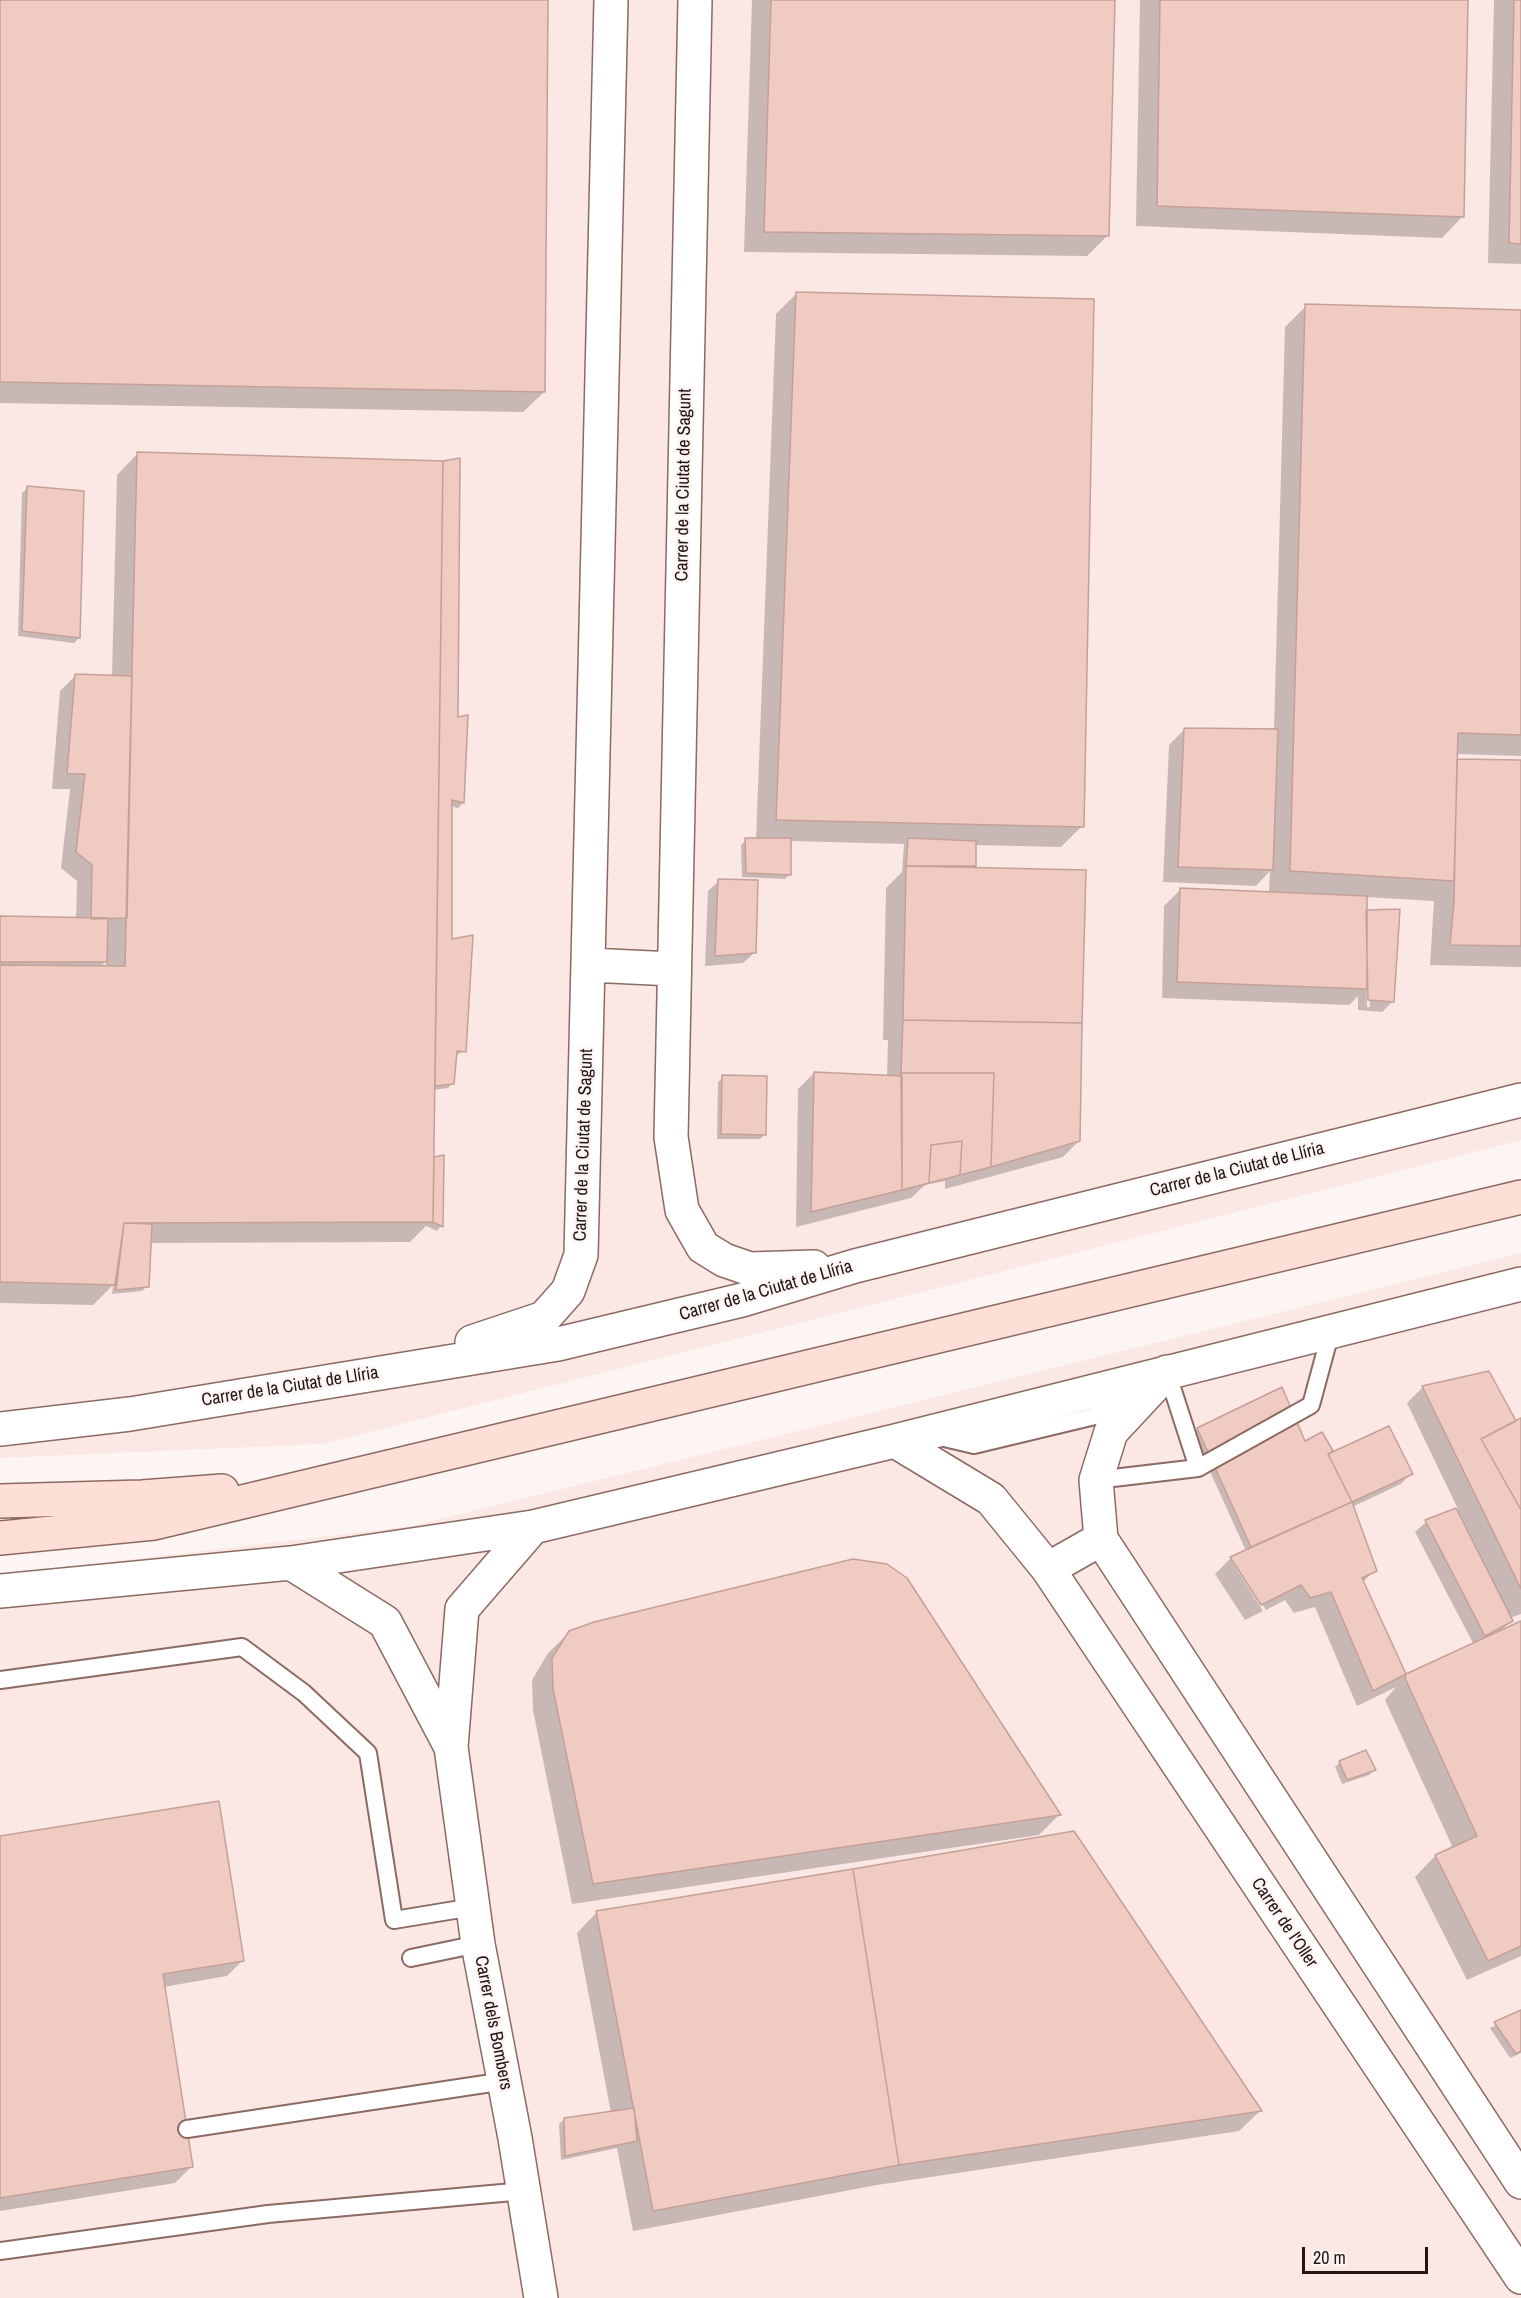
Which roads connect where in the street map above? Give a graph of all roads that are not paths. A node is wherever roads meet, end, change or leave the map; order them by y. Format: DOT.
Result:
graph roads {
  1 [pos="611,0"];
  2 [pos="695,0"];
  3 [pos="589,965"];
  4 [pos="673,969"];
  5 [pos="1521,1100"];
  6 [pos="1521,1197"];
  7 [pos="855,1266"];
  8 [pos="1521,1284"];
  9 [pos="1331,1331"];
  10 [pos="377,1373"];
  11 [pos="1153,1376"];
  12 [pos="0,1429"];
  13 [pos="909,1437"];
  14 [pos="1198,1468"];
  15 [pos="1096,1480"];
  16 [pos="338,1482"];
  17 [pos="0,1501"];
  18 [pos="533,1527"];
  19 [pos="0,1538"];
  20 [pos="1101,1539"];
  21 [pos="291,1563"];
  22 [pos="1048,1569"];
  23 [pos="0,1591"];
  24 [pos="0,1680"];
  25 [pos="451,1747"];
  26 [pos="473,1907"];
  27 [pos="478,1944"];
  28 [pos="411,1958"];
  29 [pos="505,2081"];
  30 [pos="187,2129"];
  31 [pos="1521,2181"];
  32 [pos="524,2191"];
  33 [pos="0,2251"];
  34 [pos="1521,2277"];
  35 [pos="541,2298"];
  1 -- 3 [label="street, Carrer de la Ciutat de Sagunt"];
  2 -- 4 [label="street, Carrer de la Ciutat de Sagunt"];
  3 -- 4 [label="street"];
  3 -- 10 [label="street, Carrer de la Ciutat de Sagunt"];
  4 -- 7 [label="street, Carrer de la Ciutat de Sagunt"];
  5 -- 7 [label="street, Carrer de la Ciutat de Llíria"];
  6 -- 16 [label="street"];
  7 -- 10 [label="street, Carrer de la Ciutat de Llíria"];
  8 -- 9 [label="street"];
  9 -- 11 [label="street"];
  9 -- 14 [label="lane"];
  10 -- 12 [label="street, Carrer de la Ciutat de Llíria"];
  11 -- 13 [label="street"];
  11 -- 14 [label="lane"];
  11 -- 15 [label="street"];
  13 -- 18 [label="street"];
  13 -- 22 [label="street, Carrer de l'Oller"];
  14 -- 15 [label="lane"];
  15 -- 20 [label="street"];
  16 -- 17 [label="street"];
  16 -- 19 [label="street"];
  18 -- 21 [label="street"];
  18 -- 25 [label="street, Carrer dels Bombers"];
  20 -- 22 [label="street"];
  20 -- 31 [label="street"];
  21 -- 23 [label="street"];
  21 -- 25 [label="street, Carrer dels Bombers"];
  22 -- 34 [label="street, Carrer de l'Oller"];
  24 -- 26 [label="lane"];
  25 -- 26 [label="street, Carrer dels Bombers"];
  26 -- 27 [label="street, Carrer dels Bombers"];
  27 -- 28 [label="lane"];
  27 -- 29 [label="street, Carrer dels Bombers"];
  29 -- 30 [label="lane"];
  29 -- 32 [label="street, Carrer dels Bombers"];
  32 -- 33 [label="lane"];
  32 -- 35 [label="street, Carrer dels Bombers"];
}
